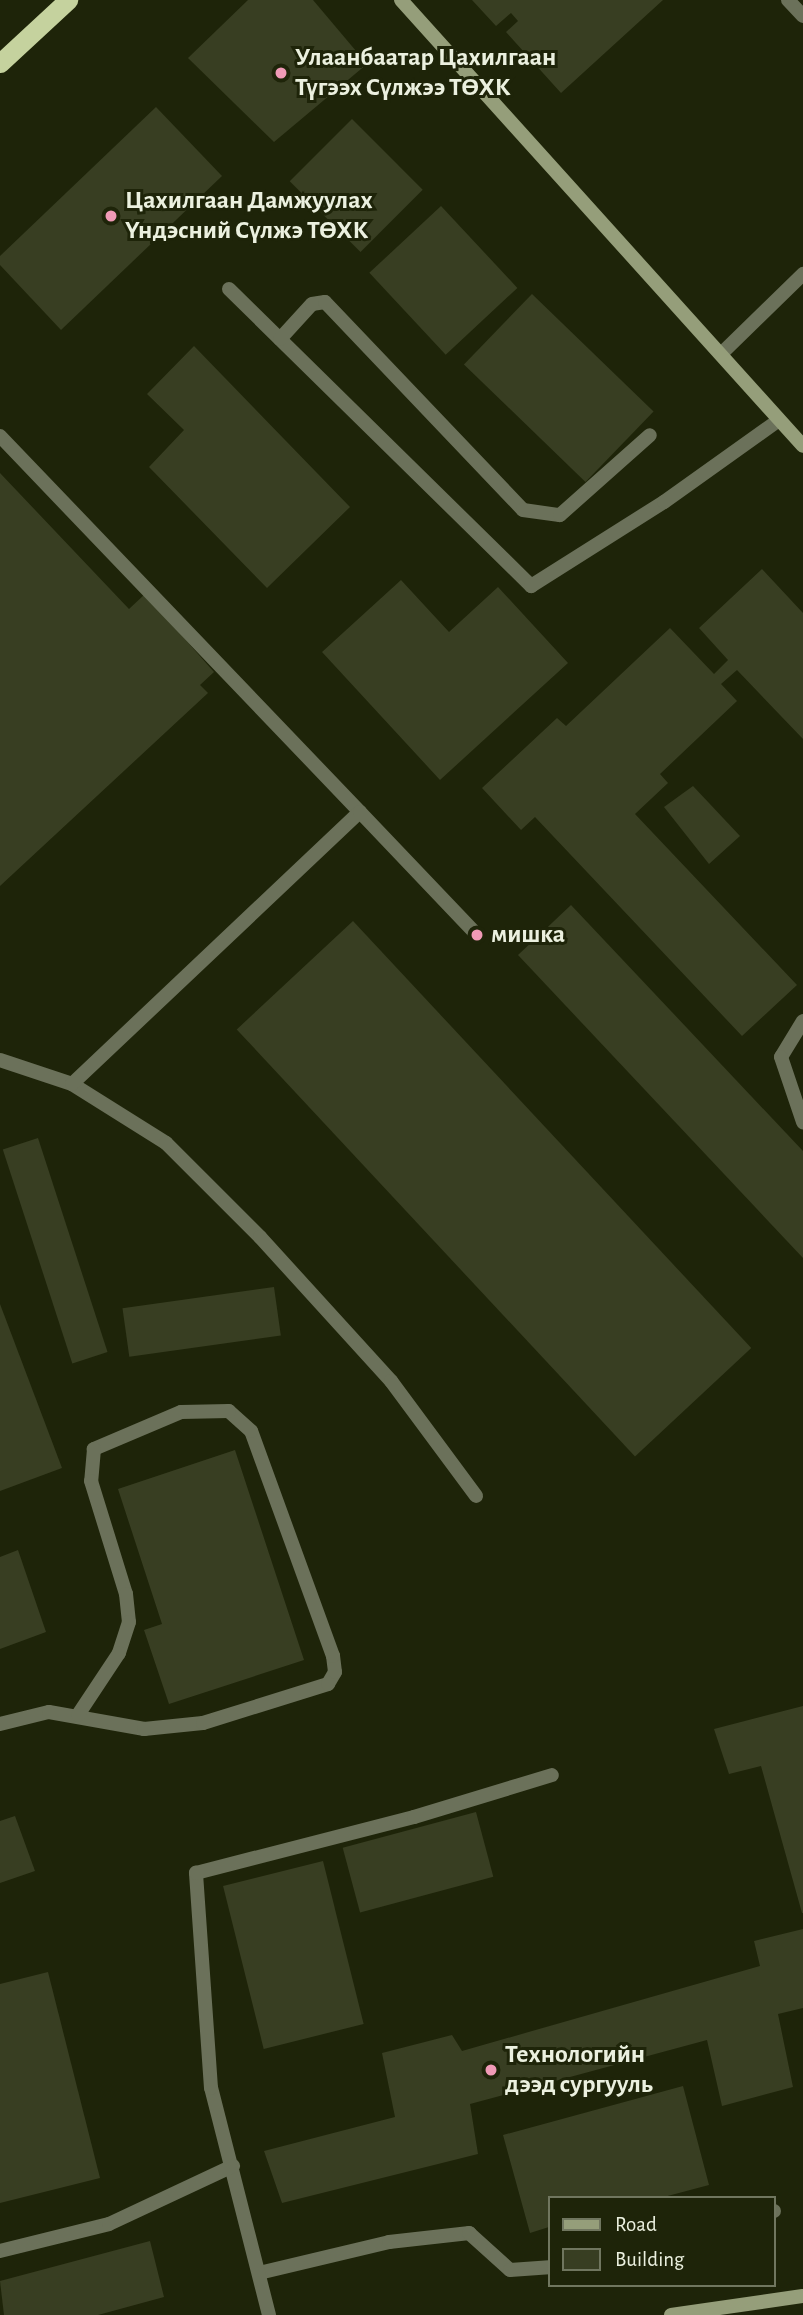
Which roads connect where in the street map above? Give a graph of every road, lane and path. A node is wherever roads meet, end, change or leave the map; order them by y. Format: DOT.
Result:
graph roads {
  1 [pos="68,0"];
  2 [pos="401,0"];
  3 [pos="788,0"];
  4 [pos="803,16"];
  5 [pos="0,63"];
  6 [pos="803,274"];
  7 [pos="229,289"];
  8 [pos="280,339"];
  9 [pos="721,354"];
  10 [pos="779,420"];
  11 [pos="650,435"];
  12 [pos="0,436"];
  13 [pos="803,446"];
  14 [pos="360,812"];
  15 [pos="477,934"];
  16 [pos="803,1021"];
  17 [pos="0,1060"];
  18 [pos="72,1084"];
  19 [pos="803,1122"];
  20 [pos="476,1496"];
  21 [pos="78,1715"];
  22 [pos="0,1724"];
  23 [pos="552,1775"];
  24 [pos="233,2165"];
  25 [pos="0,2251"];
  26 [pos="548,2267"];
  27 [pos="259,2273"];
  28 [pos="803,2296"];
  29 [pos="269,2315"];
  30 [pos="671,2315"];
  1 -- 5 [label="highway"];
  2 -- 9 [label="main road"];
  3 -- 4 [label="street"];
  6 -- 9 [label="street"];
  7 -- 8 [label="street"];
  8 -- 10 [label="street"];
  8 -- 11 [label="street"];
  9 -- 10 [label="main road"];
  10 -- 13 [label="main road"];
  12 -- 14 [label="street"];
  14 -- 15 [label="street"];
  14 -- 18 [label="street"];
  16 -- 19 [label="street"];
  17 -- 18 [label="street"];
  18 -- 20 [label="street"];
  21 -- 21 [label="street"];
  21 -- 22 [label="street"];
  23 -- 24 [label="street"];
  24 -- 25 [label="street"];
  24 -- 27 [label="street"];
  26 -- 27 [label="street"];
  27 -- 29 [label="street"];
  28 -- 30 [label="main road"];
}
